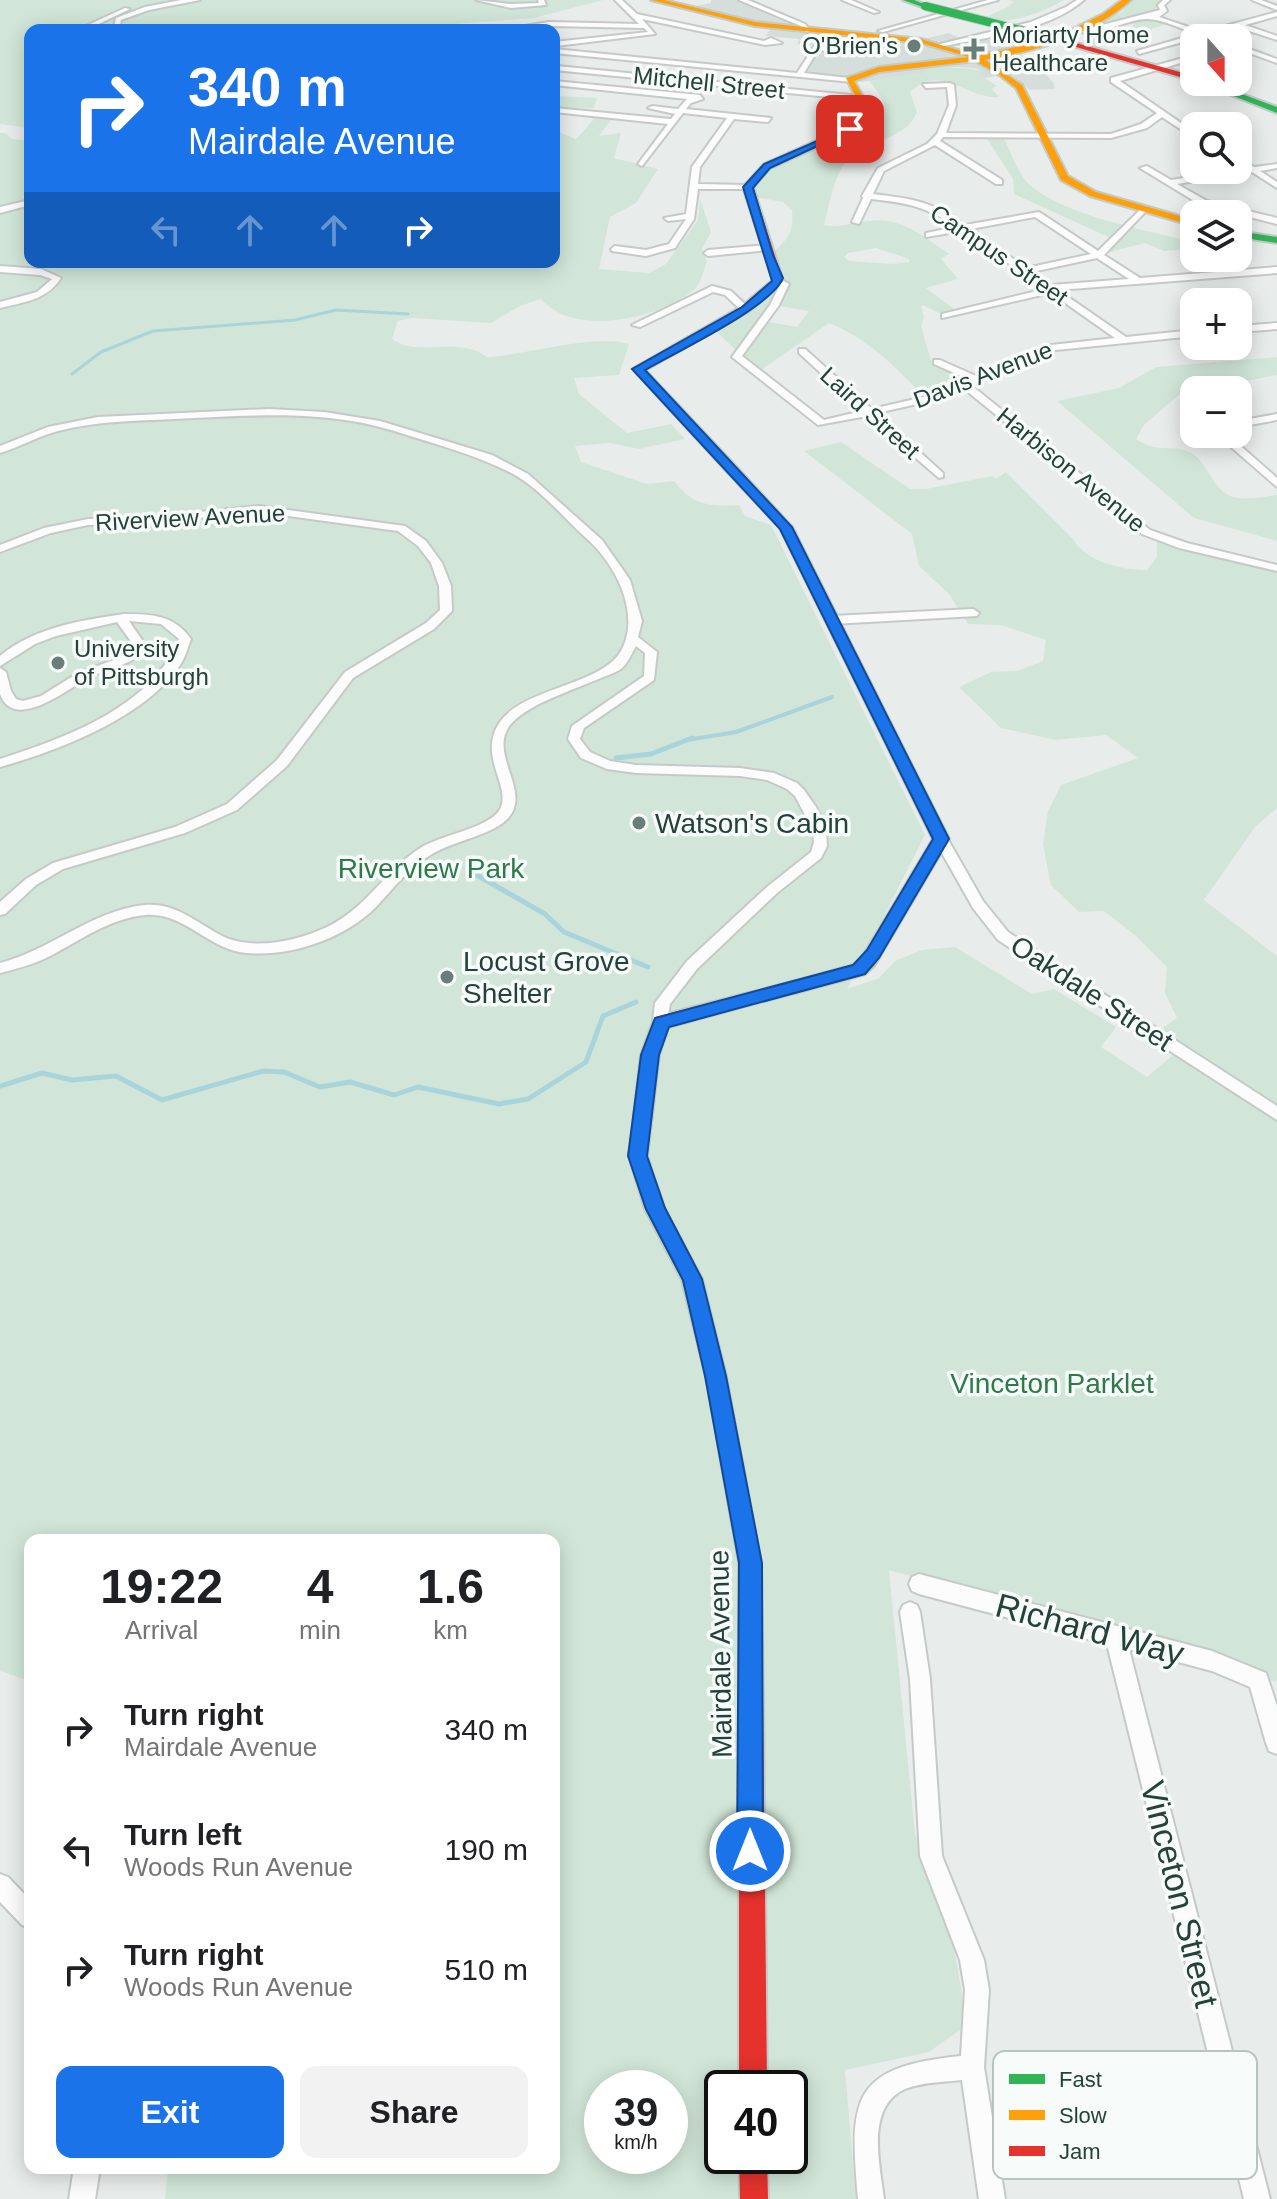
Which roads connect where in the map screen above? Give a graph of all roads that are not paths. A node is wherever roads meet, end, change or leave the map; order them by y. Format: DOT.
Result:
graph roads {
  1 [pos="155,0"];
  2 [pos="197,0"];
  3 [pos="479,0"];
  4 [pos="541,0"];
  5 [pos="618,0"];
  6 [pos="655,0"];
  7 [pos="742,0"];
  8 [pos="845,0"];
  9 [pos="995,0"];
  10 [pos="1081,0"];
  11 [pos="1127,0"];
  12 [pos="1167,0"];
  13 [pos="1255,0"];
  14 [pos="916,3"];
  15 [pos="1277,8"];
  16 [pos="876,12"];
  17 [pos="1277,14"];
  18 [pos="635,16"];
  19 [pos="1154,17"];
  20 [pos="589,18"];
  21 [pos="92,24"];
  22 [pos="117,24"];
  23 [pos="560,24"];
  24 [pos="1242,24"];
  25 [pos="596,25"];
  26 [pos="646,26"];
  27 [pos="1180,26"];
  28 [pos="1252,30"];
  29 [pos="881,31"];
  30 [pos="1082,31"];
  31 [pos="817,37"];
  32 [pos="1274,37"];
  33 [pos="1180,40"];
  34 [pos="765,43"];
  35 [pos="560,44"];
  36 [pos="939,45"];
  37 [pos="1164,45"];
  38 [pos="560,51"];
  39 [pos="1180,51"];
  40 [pos="1252,52"];
  41 [pos="873,54"];
  42 [pos="1136,56"];
  43 [pos="977,58"];
  44 [pos="1180,61"];
  45 [pos="1277,61"];
  46 [pos="1159,66"];
  47 [pos="560,68"];
  48 [pos="1180,74"];
  49 [pos="799,75"];
  50 [pos="849,80"];
  51 [pos="560,84"];
  52 [pos="728,85"];
  53 [pos="926,86"];
  54 [pos="1240,96"];
  55 [pos="698,98"];
  56 [pos="860,98"];
  57 [pos="652,108"];
  58 [pos="1277,110"];
  59 [pos="560,111"];
  60 [pos="681,111"];
  61 [pos="1161,114"];
  62 [pos="732,116"];
  63 [pos="768,120"];
  64 [pos="673,122"];
  65 [pos="1180,127"];
  66 [pos="1044,137"];
  67 [pos="939,139"];
  68 [pos="642,164"];
  69 [pos="1277,166"];
  70 [pos="1144,168"];
  71 [pos="1252,168"];
  72 [pos="1252,169"];
  73 [pos="1180,181"];
  74 [pos="999,182"];
  75 [pos="1169,183"];
  76 [pos="692,186"];
  77 [pos="1277,186"];
  78 [pos="748,187"];
  79 [pos="866,196"];
  80 [pos="24,204"];
  81 [pos="1143,209"];
  82 [pos="0,210"];
  83 [pos="690,216"];
  84 [pos="668,218"];
  85 [pos="1180,219"];
  86 [pos="1277,221"];
  87 [pos="856,222"];
  88 [pos="963,228"];
  89 [pos="929,235"];
  90 [pos="1252,236"];
  91 [pos="1277,240"];
  92 [pos="766,248"];
  93 [pos="615,249"];
  94 [pos="708,253"];
  95 [pos="1099,255"];
  96 [pos="0,269"];
  97 [pos="1277,270"];
  98 [pos="1024,271"];
  99 [pos="778,281"];
  100 [pos="1138,281"];
  101 [pos="1050,289"];
  102 [pos="0,305"];
  103 [pos="745,309"];
  104 [pos="945,316"];
  105 [pos="637,325"];
  106 [pos="1277,326"];
  107 [pos="1252,328"];
  108 [pos="1180,334"];
  109 [pos="1123,339"];
  110 [pos="802,351"];
  111 [pos="937,362"];
  112 [pos="969,382"];
  113 [pos="868,412"];
  114 [pos="1277,417"];
  115 [pos="1252,421"];
  116 [pos="1237,448"];
  117 [pos="0,450"];
  118 [pos="939,475"];
  119 [pos="1277,484"];
  120 [pos="0,549"];
  121 [pos="1277,568"];
  122 [pos="973,613"];
  123 [pos="121,619"];
  124 [pos="832,620"];
  125 [pos="632,638"];
  126 [pos="0,662"];
  127 [pos="650,662"];
  128 [pos="618,666"];
  129 [pos="0,672"];
  130 [pos="0,763"];
  131 [pos="941,839"];
  132 [pos="0,910"];
  133 [pos="0,968"];
  134 [pos="661,1022"];
  135 [pos="1277,1114"];
  136 [pos="919,1584"];
  137 [pos="910,1612"];
  138 [pos="1115,1635"];
  139 [pos="1277,1743"];
  140 [pos="0,1885"];
  141 [pos="24,1911"];
  142 [pos="1220,2051"];
  143 [pos="972,2067"];
  144 [pos="753,2070"];
  145 [pos="86,2174"];
  146 [pos="753,2174"];
  147 [pos="1252,2179"];
  148 [pos="82,2199"];
  149 [pos="754,2199"];
  150 [pos="871,2199"];
  151 [pos="992,2199"];
  152 [pos="1257,2199"];
  1 -- 21 [label="street"];
  2 -- 22 [label="street"];
  3 -- 4 [label="street"];
  5 -- 18 [label="street"];
  6 -- 31 [label="street"];
  7 -- 31 [label="street"];
  8 -- 16 [label="street"];
  9 -- 29 [label="street"];
  10 -- 36 [label="street"];
  11 -- 30 [label="street"];
  12 -- 19 [label="street"];
  13 -- 15 [label="street"];
  14 -- 42 [label="street, bridge"];
  17 -- 24 [label="street"];
  18 -- 26 [label="street"];
  18 -- 34 [label="street"];
  19 -- 27 [label="street"];
  19 -- 30 [label="street"];
  20 -- 25 [label="street"];
  23 -- 25 [label="street"];
  25 -- 26 [label="street"];
  26 -- 35 [label="street"];
  28 -- 32 [label="street"];
  30 -- 43 [label="street"];
  31 -- 36 [label="street"];
  31 -- 41 [label="street"];
  31 -- 49 [label="street"];
  33 -- 37 [label="street"];
  36 -- 43 [label="street"];
  37 -- 39 [label="street"];
  37 -- 42 [label="street"];
  38 -- 49 [label="street"];
  40 -- 45 [label="street"];
  42 -- 46 [label="street"];
  43 -- 50 [label="street"];
  43 -- 66 [label="street"];
  44 -- 46 [label="street"];
  46 -- 48 [label="street"];
  46 -- 61 [label="street"];
  47 -- 52 [label="street, Mitchell Street"];
  49 -- 50 [label="street"];
  50 -- 56 [label="street"];
  51 -- 55 [label="street"];
  52 -- 55 [label="street"];
  52 -- 56 [label="street, Mitchell Street"];
  53 -- 67 [label="street"];
  54 -- 58 [label="street"];
  55 -- 60 [label="street"];
  56 -- 78 [label="street"];
  57 -- 60 [label="street"];
  59 -- 64 [label="street"];
  60 -- 62 [label="street"];
  60 -- 64 [label="street"];
  61 -- 65 [label="street"];
  61 -- 66 [label="street"];
  62 -- 63 [label="street"];
  62 -- 76 [label="street"];
  64 -- 68 [label="street"];
  66 -- 67 [label="street"];
  66 -- 81 [label="street"];
  67 -- 74 [label="street"];
  67 -- 79 [label="street"];
  69 -- 71 [label="street"];
  70 -- 75 [label="street"];
  72 -- 77 [label="street"];
  73 -- 75 [label="street"];
  75 -- 86 [label="street"];
  76 -- 78 [label="street"];
  76 -- 83 [label="street"];
  78 -- 92 [label="street"];
  79 -- 87 [label="street"];
  79 -- 88 [label="street, Campus Street"];
  80 -- 82 [label="street"];
  81 -- 85 [label="street"];
  81 -- 95 [label="street"];
  83 -- 84 [label="street"];
  83 -- 93 [label="street"];
  88 -- 89 [label="street"];
  88 -- 95 [label="street"];
  88 -- 98 [label="street, Campus Street"];
  90 -- 91 [label="street"];
  92 -- 94 [label="street"];
  92 -- 99 [label="street"];
  95 -- 98 [label="street"];
  95 -- 100 [label="street"];
  96 -- 102 [label="street"];
  97 -- 100 [label="street"];
  98 -- 101 [label="street, Campus Street"];
  99 -- 103 [label="street"];
  99 -- 113 [label="street, Davis Avenue"];
  100 -- 101 [label="street"];
  101 -- 104 [label="street"];
  101 -- 109 [label="street, Campus Street"];
  103 -- 105 [label="street"];
  103 -- 124 [label="street"];
  106 -- 107 [label="street"];
  108 -- 109 [label="street, Davis Avenue"];
  109 -- 112 [label="street, Davis Avenue"];
  110 -- 113 [label="street, Laird Street"];
  111 -- 112 [label="street, Harbison Avenue"];
  112 -- 113 [label="street, Davis Avenue"];
  112 -- 121 [label="street, Harbison Avenue"];
  113 -- 118 [label="street, Laird Street"];
  114 -- 115 [label="street"];
  116 -- 119 [label="street"];
  117 -- 125 [label="street"];
  120 -- 132 [label="street, Riverview Avenue"];
  122 -- 124 [label="street"];
  123 -- 126 [label="street"];
  123 -- 129 [label="street"];
  123 -- 130 [label="street"];
  124 -- 131 [label="street"];
  125 -- 127 [label="street"];
  125 -- 128 [label="street"];
  127 -- 128 [label="street"];
  127 -- 134 [label="street"];
  128 -- 133 [label="street"];
  131 -- 134 [label="street"];
  131 -- 135 [label="street, Oakdale Street"];
  134 -- 144 [label="street, Mairdale Avenue"];
  136 -- 138 [label="street, Richard Way"];
  137 -- 143 [label="street"];
  138 -- 139 [label="street, Richard Way"];
  138 -- 142 [label="street, Vinceton Street"];
  140 -- 141 [label="street"];
  143 -- 150 [label="street"];
  143 -- 151 [label="street"];
  145 -- 148 [label="street"];
  146 -- 149 [label="street"];
  147 -- 152 [label="street, Vinceton Street"];
}
